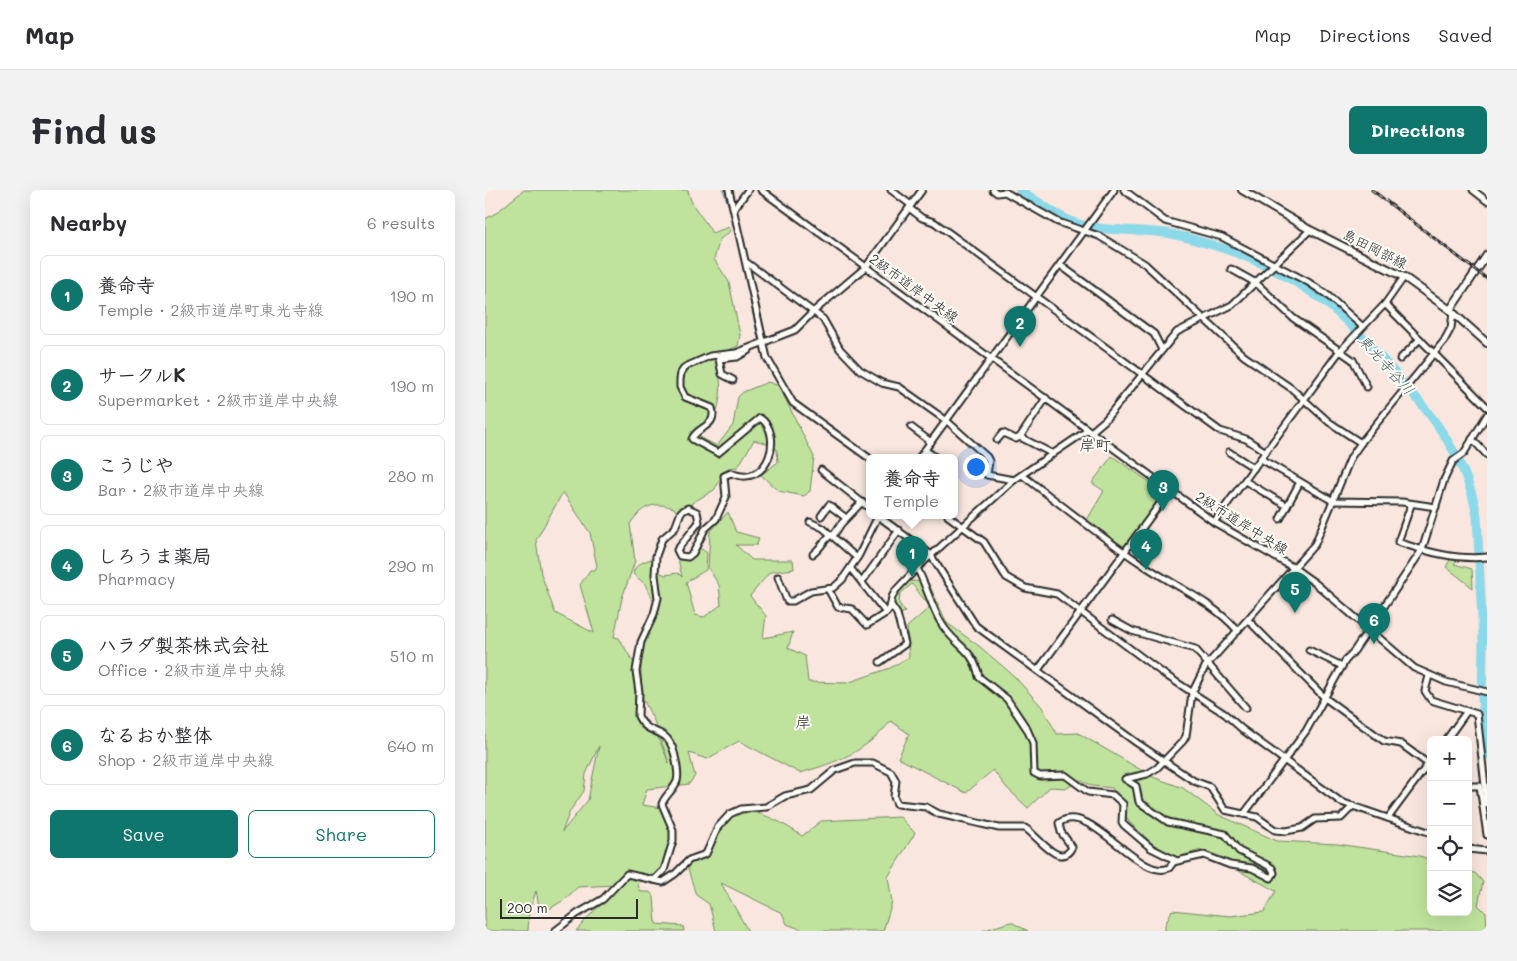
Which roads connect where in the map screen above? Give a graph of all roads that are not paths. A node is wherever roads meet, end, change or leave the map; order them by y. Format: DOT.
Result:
graph roads {
  1 [pos="729,190"];
  2 [pos="748,190"];
  3 [pos="761,190"];
  4 [pos="891,190"];
  5 [pos="922,190"];
  6 [pos="993,190"];
  7 [pos="1114,190"];
  8 [pos="1124,190"];
  9 [pos="1243,190"];
  10 [pos="1476,191"];
  11 [pos="1487,201"];
  12 [pos="910,207"];
  13 [pos="734,209"];
  14 [pos="1085,230"];
  15 [pos="1310,230"];
  16 [pos="1487,255"];
  17 [pos="746,262"];
  18 [pos="1060,265"];
  19 [pos="1274,266"];
  20 [pos="866,267"];
  21 [pos="1231,270"];
  22 [pos="1404,277"];
  23 [pos="1256,283"];
  24 [pos="1037,297"];
  25 [pos="1385,304"];
  26 [pos="814,311"];
  27 [pos="1451,311"];
  28 [pos="1202,318"];
  29 [pos="1360,328"];
  30 [pos="1420,339"];
  31 [pos="760,343"];
  32 [pos="1487,344"];
  33 [pos="1162,350"];
  34 [pos="1339,352"];
  35 [pos="1434,354"];
  36 [pos="993,359"];
  37 [pos="1400,359"];
  38 [pos="1142,374"];
  39 [pos="733,380"];
  40 [pos="1367,388"];
  41 [pos="1046,398"];
  42 [pos="1304,399"];
  43 [pos="1487,407"];
  44 [pos="1487,415"];
  45 [pos="947,421"];
  46 [pos="911,427"];
  47 [pos="1090,431"];
  48 [pos="1020,437"];
  49 [pos="1471,439"];
  50 [pos="997,440"];
  51 [pos="931,442"];
  52 [pos="1361,443"];
  53 [pos="925,450"];
  54 [pos="1229,452"];
  55 [pos="1266,452"];
  56 [pos="922,454"];
  57 [pos="931,454"];
  58 [pos="1053,454"];
  59 [pos="1487,455"];
  60 [pos="866,456"];
  61 [pos="1261,459"];
  62 [pos="1254,468"];
  63 [pos="821,470"];
  64 [pos="1022,475"];
  65 [pos="1014,480"];
  66 [pos="1245,481"];
  67 [pos="1301,482"];
  68 [pos="1170,490"];
  69 [pos="1333,501"];
  70 [pos="862,502"];
  71 [pos="866,505"];
  72 [pos="1411,505"];
  73 [pos="1287,506"];
  74 [pos="1436,507"];
  75 [pos="821,516"];
  76 [pos="846,518"];
  77 [pos="876,519"];
  78 [pos="882,519"];
  79 [pos="952,519"];
  80 [pos="1280,519"];
  81 [pos="810,522"];
  82 [pos="1214,522"];
  83 [pos="962,526"];
  84 [pos="899,530"];
  85 [pos="832,535"];
  86 [pos="1422,550"];
  87 [pos="1125,552"];
  88 [pos="813,554"];
  89 [pos="930,554"];
  90 [pos="1486,557"];
  91 [pos="857,558"];
  92 [pos="917,568"];
  93 [pos="1294,568"];
  94 [pos="851,569"];
  95 [pos="778,577"];
  96 [pos="862,582"];
  97 [pos="828,589"];
  98 [pos="891,604"];
  99 [pos="1080,612"];
  100 [pos="887,613"];
  101 [pos="1113,620"];
  102 [pos="1249,621"];
  103 [pos="1369,630"];
  104 [pos="1238,631"];
  105 [pos="1309,650"];
  106 [pos="879,662"];
  107 [pos="1209,664"];
  108 [pos="1342,666"];
  109 [pos="1038,670"];
  110 [pos="1429,676"];
  111 [pos="1487,692"];
  112 [pos="1192,693"];
  113 [pos="1325,698"];
  114 [pos="1246,708"];
  115 [pos="1467,711"];
  116 [pos="1449,736"];
  117 [pos="1164,760"];
  118 [pos="1283,760"];
  119 [pos="1427,761"];
  120 [pos="1427,767"];
  121 [pos="1472,786"];
  122 [pos="1487,804"];
  123 [pos="1353,806"];
  124 [pos="1244,814"];
  125 [pos="1388,818"];
  126 [pos="1427,832"];
  127 [pos="1487,835"];
  128 [pos="1472,849"];
  129 [pos="1487,852"];
  130 [pos="1173,862"];
  131 [pos="654,880"];
  132 [pos="555,931"];
  1 -- 13 [label="street"];
  2 -- 13 [label="street"];
  3 -- 20 [label="street, 2級市道岸中央線"];
  4 -- 12 [label="street"];
  5 -- 12 [label="street"];
  6 -- 14 [label="street"];
  7 -- 14 [label="street"];
  8 -- 19 [label="street"];
  9 -- 15 [label="main road, 島田岡部線"];
  10 -- 11 [label="street"];
  12 -- 20 [label="street"];
  12 -- 24 [label="street"];
  13 -- 17 [label="street"];
  14 -- 18 [label="street"];
  14 -- 28 [label="street"];
  15 -- 19 [label="street"];
  15 -- 22 [label="main road, 島田岡部線"];
  16 -- 27 [label="main road"];
  17 -- 26 [label="street"];
  17 -- 31 [label="street"];
  18 -- 24 [label="street"];
  18 -- 33 [label="street"];
  19 -- 23 [label="street"];
  19 -- 29 [label="street"];
  20 -- 26 [label="street"];
  20 -- 36 [label="street, 2級市道岸中央線"];
  21 -- 23 [label="street"];
  22 -- 25 [label="street"];
  22 -- 27 [label="main road, 島田岡部線"];
  23 -- 28 [label="street"];
  23 -- 34 [label="street"];
  24 -- 36 [label="street"];
  24 -- 38 [label="street"];
  25 -- 29 [label="street"];
  25 -- 30 [label="street"];
  26 -- 31 [label="street"];
  26 -- 45 [label="street"];
  27 -- 32 [label="main road, 島田岡部線"];
  27 -- 35 [label="street"];
  28 -- 33 [label="street"];
  28 -- 42 [label="street"];
  29 -- 34 [label="street"];
  30 -- 35 [label="street"];
  30 -- 37 [label="street"];
  31 -- 39 [label="street"];
  31 -- 60 [label="street"];
  31 -- 131 [label="street"];
  33 -- 38 [label="street"];
  34 -- 40 [label="street"];
  34 -- 42 [label="street"];
  35 -- 43 [label="street"];
  35 -- 52 [label="street"];
  36 -- 41 [label="street, 2級市道岸中央線"];
  36 -- 45 [label="street"];
  38 -- 47 [label="street"];
  38 -- 55 [label="street"];
  41 -- 47 [label="street, 2級市道岸中央線"];
  41 -- 48 [label="street"];
  42 -- 52 [label="street"];
  42 -- 55 [label="street"];
  44 -- 49 [label="street"];
  45 -- 51 [label="street"];
  45 -- 65 [label="street"];
  46 -- 51 [label="street"];
  47 -- 58 [label="street"];
  47 -- 68 [label="street, 2級市道岸中央線"];
  48 -- 50 [label="street"];
  48 -- 58 [label="street"];
  49 -- 59 [label="street"];
  49 -- 74 [label="street"];
  51 -- 53 [label="street"];
  52 -- 69 [label="street"];
  53 -- 56 [label="street"];
  53 -- 57 [label="street"];
  54 -- 62 [label="street"];
  55 -- 61 [label="street"];
  58 -- 64 [label="street"];
  61 -- 62 [label="street"];
  61 -- 67 [label="street"];
  62 -- 66 [label="street"];
  63 -- 70 [label="street"];
  64 -- 65 [label="street"];
  64 -- 87 [label="street"];
  65 -- 83 [label="street"];
  66 -- 73 [label="street"];
  66 -- 82 [label="street"];
  67 -- 69 [label="street"];
  67 -- 73 [label="street"];
  68 -- 82 [label="street, 2級市道岸中央線"];
  68 -- 87 [label="street"];
  69 -- 72 [label="street"];
  69 -- 93 [label="street"];
  70 -- 71 [label="street"];
  70 -- 76 [label="street"];
  72 -- 74 [label="street"];
  72 -- 86 [label="street"];
  73 -- 80 [label="street"];
  74 -- 86 [label="street"];
  75 -- 76 [label="street"];
  76 -- 85 [label="street"];
  77 -- 91 [label="street"];
  78 -- 84 [label="street"];
  79 -- 83 [label="street"];
  81 -- 85 [label="street"];
  82 -- 93 [label="street, 2級市道岸中央線"];
  83 -- 89 [label="street"];
  83 -- 99 [label="street"];
  84 -- 89 [label="street"];
  84 -- 96 [label="street"];
  85 -- 88 [label="street"];
  85 -- 91 [label="street"];
  86 -- 90 [label="street"];
  86 -- 103 [label="street"];
  87 -- 99 [label="street"];
  87 -- 104 [label="street"];
  89 -- 92 [label="street"];
  89 -- 109 [label="street"];
  91 -- 94 [label="street"];
  92 -- 98 [label="street"];
  92 -- 130 [label="street"];
  93 -- 102 [label="street"];
  93 -- 103 [label="street, 2級市道岸中央線"];
  94 -- 96 [label="street"];
  94 -- 97 [label="street"];
  95 -- 97 [label="street"];
  96 -- 100 [label="street"];
  97 -- 100 [label="street"];
  98 -- 100 [label="street"];
  98 -- 106 [label="street"];
  99 -- 109 [label="street"];
  99 -- 112 [label="street"];
  101 -- 107 [label="street"];
  102 -- 104 [label="street"];
  102 -- 113 [label="street"];
  103 -- 108 [label="street"];
  103 -- 110 [label="street, 2級市道岸中央線"];
  104 -- 107 [label="street"];
  105 -- 108 [label="street"];
  107 -- 112 [label="street"];
  107 -- 114 [label="street"];
  108 -- 113 [label="street"];
  109 -- 117 [label="street"];
  110 -- 111 [label="street, 2級市道岸中央線"];
  110 -- 115 [label="street"];
  112 -- 117 [label="street"];
  112 -- 118 [label="street"];
  113 -- 118 [label="street"];
  113 -- 119 [label="street"];
  115 -- 116 [label="street"];
  115 -- 122 [label="street"];
  117 -- 124 [label="street"];
  117 -- 130 [label="street"];
  118 -- 123 [label="street"];
  118 -- 124 [label="street"];
  120 -- 125 [label="street"];
  121 -- 127 [label="street"];
  123 -- 124 [label="street"];
  123 -- 125 [label="street"];
  125 -- 126 [label="street"];
  128 -- 129 [label="street"];
  130 -- 131 [label="street"];
  131 -- 132 [label="street"];
}
